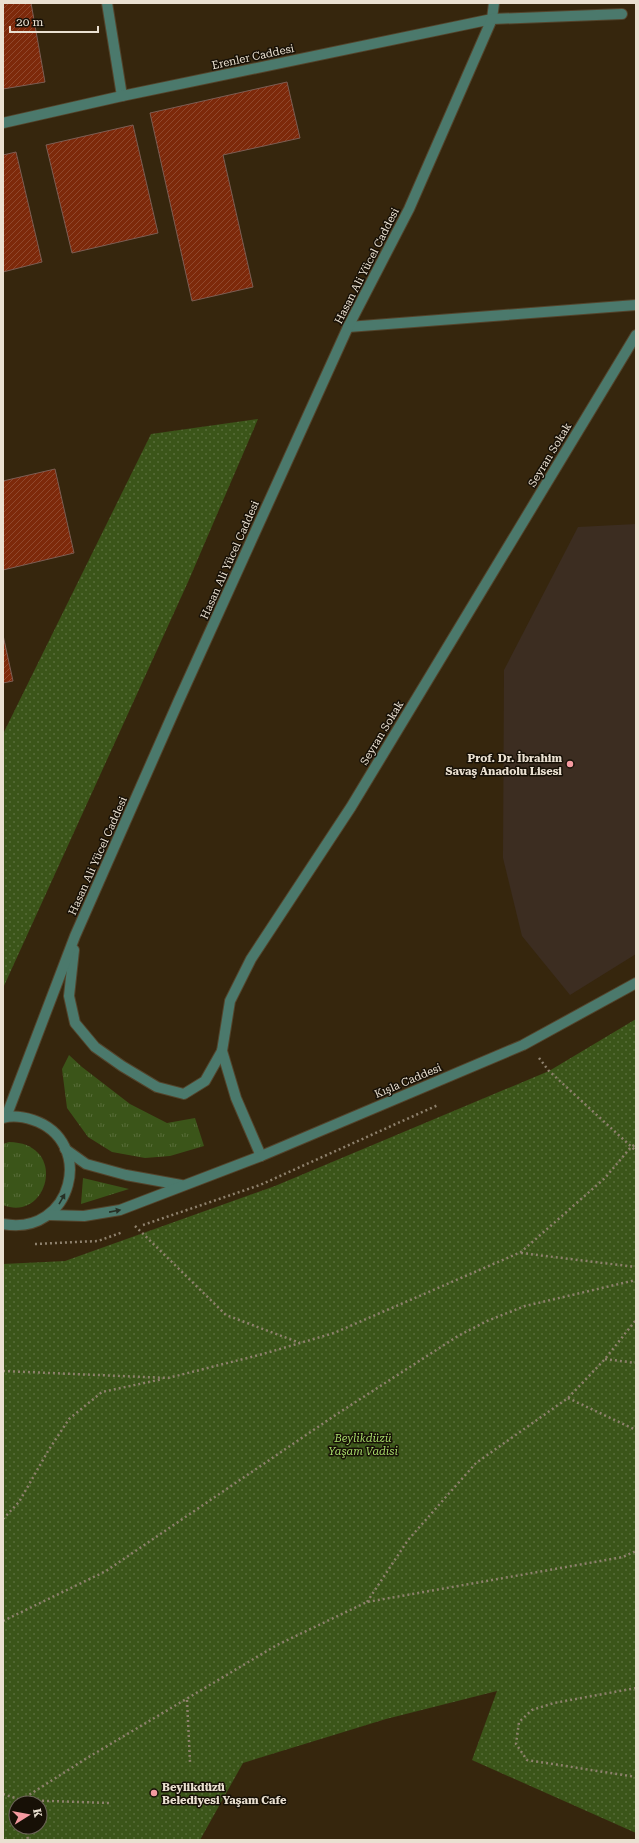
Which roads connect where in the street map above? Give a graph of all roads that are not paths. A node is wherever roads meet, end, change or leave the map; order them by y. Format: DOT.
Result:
graph roads {
  1 [pos="107,3"];
  2 [pos="494,3"];
  3 [pos="622,14"];
  4 [pos="492,19"];
  5 [pos="122,96"];
  6 [pos="3,123"];
  7 [pos="636,305"];
  8 [pos="348,327"];
  9 [pos="636,335"];
  10 [pos="75,936"];
  11 [pos="636,983"];
  12 [pos="222,1051"];
  13 [pos="5,1118"];
  14 [pos="65,1149"];
  15 [pos="261,1156"];
  16 [pos="182,1185"];
  17 [pos="49,1215"];
  18 [pos="3,1224"];
  1 -- 5 [label="street"];
  2 -- 4 [label="street"];
  3 -- 4 [label="street, Erenler Caddesi"];
  4 -- 5 [label="street, Erenler Caddesi"];
  4 -- 8 [label="street, Hasan Ali Yücel Caddesi"];
  5 -- 6 [label="street, Erenler Caddesi"];
  7 -- 8 [label="street"];
  8 -- 10 [label="street, Hasan Ali Yücel Caddesi"];
  9 -- 12 [label="street, Seyran Sokak"];
  10 -- 12 [label="street"];
  10 -- 13 [label="street, Hasan Ali Yücel Caddesi"];
  11 -- 15 [label="street, Kışla Caddesi"];
  12 -- 15 [label="street, Seyran Sokak"];
  13 -- 14 [label="street"];
  14 -- 16 [label="street"];
  17 -- 14 [label="street, one-way"];
  15 -- 16 [label="street, Kışla Caddesi"];
  17 -- 16 [label="street, Kışla Caddesi, one-way"];
  17 -- 18 [label="street"];
}
